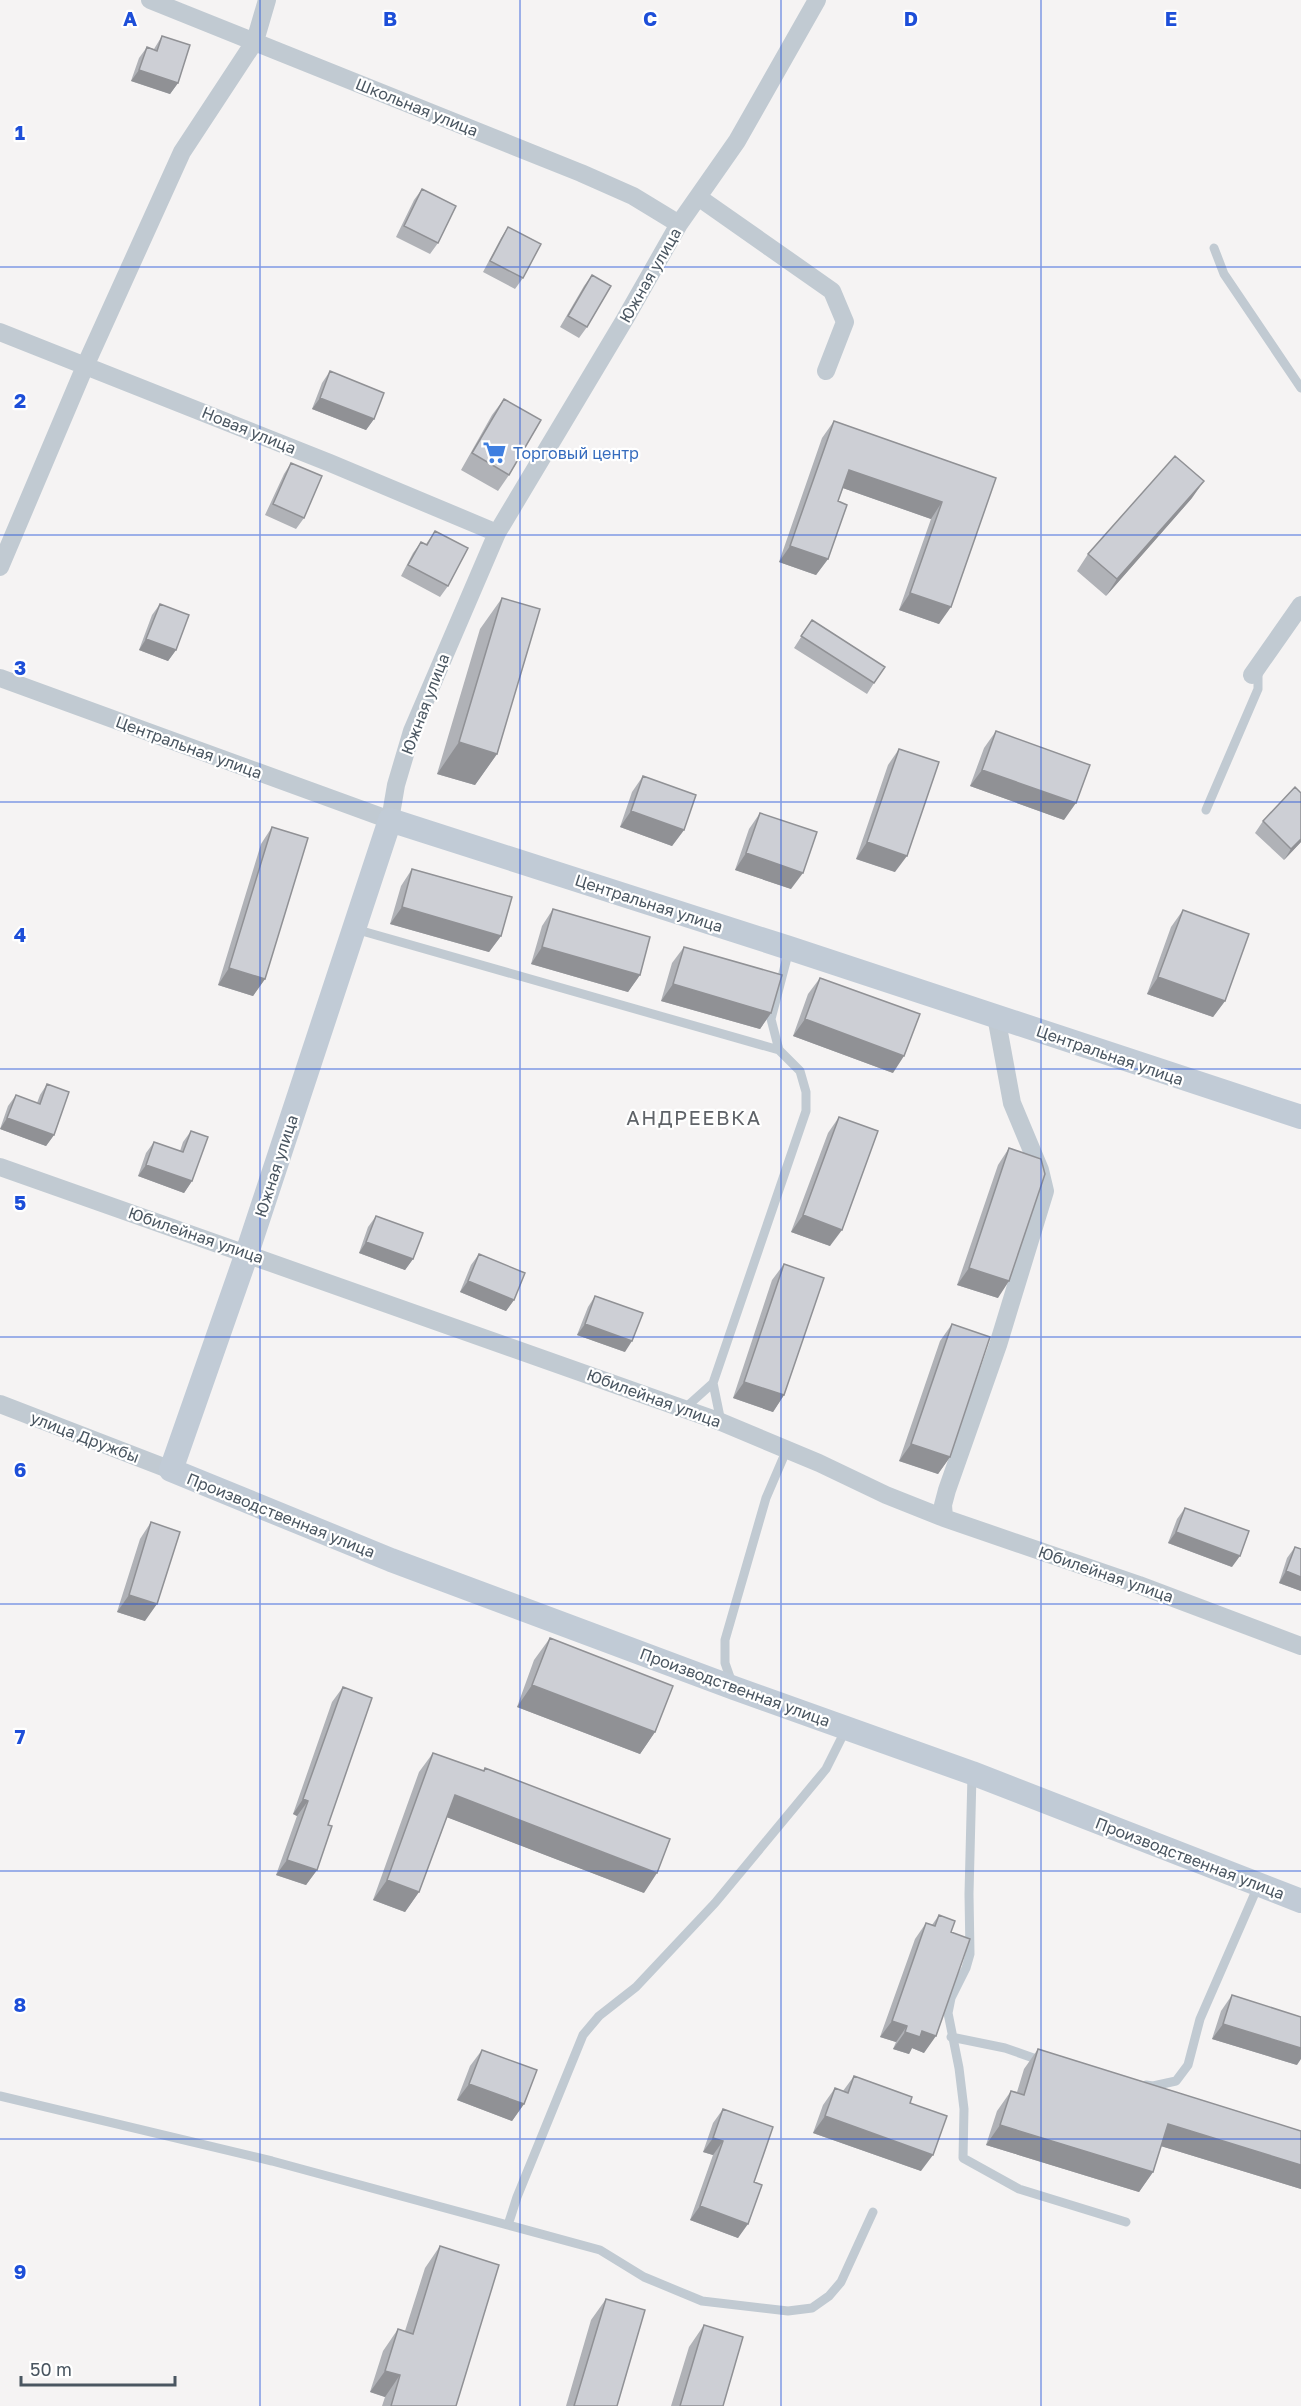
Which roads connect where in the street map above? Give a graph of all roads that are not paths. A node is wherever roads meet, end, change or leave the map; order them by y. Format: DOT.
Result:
graph roads {
  1 [pos="150,0"];
  2 [pos="267,0"];
  3 [pos="817,0"];
  4 [pos="255,41"];
  5 [pos="698,197"];
  6 [pos="679,224"];
  7 [pos="1214,248"];
  8 [pos="0,332"];
  9 [pos="86,364"];
  10 [pos="826,371"];
  11 [pos="1301,388"];
  12 [pos="497,533"];
  13 [pos="0,567"];
  14 [pos="1301,605"];
  15 [pos="1255,670"];
  16 [pos="0,678"];
  17 [pos="1206,810"];
  18 [pos="390,820"];
  19 [pos="354,929"];
  20 [pos="789,948"];
  21 [pos="996,1016"];
  22 [pos="779,1050"];
  23 [pos="1301,1117"];
  24 [pos="0,1167"];
  25 [pos="247,1253"];
  26 [pos="713,1383"];
  27 [pos="0,1404"];
  28 [pos="684,1409"];
  29 [pos="721,1422"];
  30 [pos="787,1449"];
  31 [pos="171,1470"];
  32 [pos="944,1518"];
  33 [pos="1301,1646"];
  34 [pos="734,1688"];
  35 [pos="847,1727"];
  36 [pos="972,1773"];
  37 [pos="1259,1884"];
  38 [pos="1301,1901"];
  39 [pos="951,2037"];
  40 [pos="1049,2063"];
  41 [pos="1133,2083"];
  42 [pos="0,2096"];
  43 [pos="873,2212"];
  44 [pos="1126,2222"];
  45 [pos="508,2225"];
  1 -- 4 [label="street, Школьная улица"];
  2 -- 4 [label="street"];
  3 -- 5 [label="street, Южная улица"];
  4 -- 6 [label="street, Школьная улица"];
  4 -- 9 [label="street"];
  5 -- 6 [label="street, Южная улица"];
  5 -- 10 [label="street"];
  6 -- 12 [label="street, Южная улица"];
  7 -- 11 [label="lane"];
  8 -- 9 [label="street, Новая улица"];
  9 -- 12 [label="street, Новая улица"];
  9 -- 13 [label="street"];
  12 -- 18 [label="street, Южная улица"];
  14 -- 15 [label="street"];
  15 -- 17 [label="lane"];
  16 -- 18 [label="street, Центральная улица"];
  18 -- 19 [label="street, Южная улица"];
  18 -- 20 [label="street, Центральная улица"];
  19 -- 22 [label="lane"];
  19 -- 25 [label="street, Южная улица"];
  20 -- 21 [label="street, Центральная улица"];
  20 -- 22 [label="lane"];
  21 -- 23 [label="street, Центральная улица"];
  21 -- 32 [label="street"];
  22 -- 26 [label="lane"];
  24 -- 25 [label="street, Юбилейная улица"];
  25 -- 28 [label="street, Юбилейная улица"];
  25 -- 31 [label="street, Южная улица"];
  26 -- 28 [label="lane"];
  26 -- 29 [label="lane"];
  27 -- 31 [label="street, улица Дружбы"];
  28 -- 29 [label="street, Юбилейная улица"];
  29 -- 30 [label="street, Юбилейная улица"];
  30 -- 32 [label="street, Юбилейная улица"];
  30 -- 34 [label="lane"];
  31 -- 34 [label="street, Производственная улица"];
  32 -- 33 [label="street, Юбилейная улица"];
  34 -- 35 [label="street, Производственная улица"];
  35 -- 36 [label="street, Производственная улица"];
  35 -- 45 [label="lane"];
  36 -- 37 [label="street, Производственная улица"];
  36 -- 39 [label="lane"];
  37 -- 38 [label="street, Производственная улица"];
  37 -- 41 [label="lane"];
  39 -- 40 [label="lane"];
  39 -- 44 [label="lane"];
  42 -- 45 [label="lane"];
  43 -- 45 [label="lane"];
}
